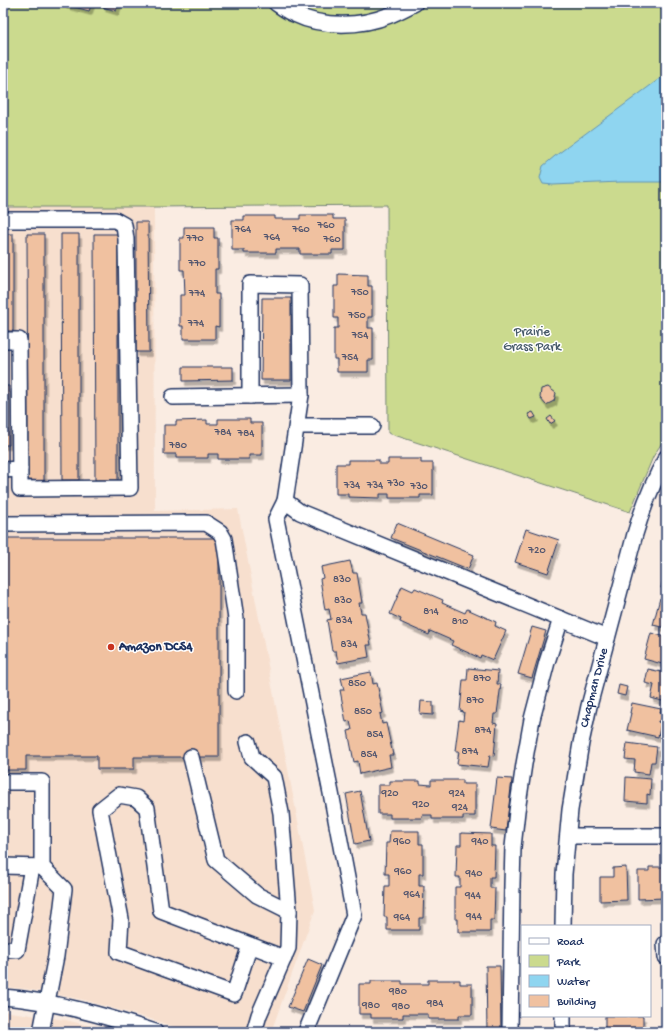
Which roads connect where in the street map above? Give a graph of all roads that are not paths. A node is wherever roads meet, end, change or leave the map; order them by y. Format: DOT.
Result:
graph roads {
  1 [pos="276,3"];
  2 [pos="415,3"];
  3 [pos="3,220"];
  4 [pos="3,340"];
  5 [pos="301,395"];
  6 [pos="173,396"];
  7 [pos="250,396"];
  8 [pos="297,426"];
  9 [pos="372,426"];
  10 [pos="666,458"];
  11 [pos="20,469"];
  12 [pos="3,470"];
  13 [pos="285,502"];
  14 [pos="3,524"];
  15 [pos="561,619"];
  16 [pos="607,638"];
  17 [pos="236,691"];
  18 [pos="248,742"];
  19 [pos="192,757"];
  20 [pos="3,782"];
  21 [pos="568,836"];
  22 [pos="666,836"];
  23 [pos="3,866"];
  24 [pos="37,867"];
  25 [pos="289,911"];
  26 [pos="564,925"];
  27 [pos="250,946"];
  28 [pos="3,949"];
  29 [pos="284,958"];
  30 [pos="3,996"];
  31 [pos="46,1003"];
  32 [pos="563,1017"];
  33 [pos="41,1032"];
  34 [pos="155,1032"];
  35 [pos="254,1032"];
  36 [pos="307,1032"];
  37 [pos="510,1032"];
  38 [pos="563,1032"];
  1 -- 2 [label="street"];
  3 -- 11 [label="street"];
  4 -- 11 [label="street"];
  5 -- 7 [label="street"];
  5 -- 7 [label="street"];
  5 -- 8 [label="street"];
  6 -- 7 [label="street"];
  8 -- 9 [label="street"];
  8 -- 13 [label="street"];
  10 -- 16 [label="street, Chapman Drive"];
  11 -- 12 [label="street"];
  13 -- 15 [label="street"];
  13 -- 36 [label="street"];
  14 -- 17 [label="street"];
  15 -- 16 [label="street"];
  15 -- 37 [label="street"];
  16 -- 21 [label="street, Chapman Drive"];
  18 -- 25 [label="street"];
  19 -- 25 [label="street"];
  20 -- 24 [label="street"];
  21 -- 22 [label="street"];
  21 -- 26 [label="street, Chapman Drive"];
  23 -- 24 [label="street"];
  24 -- 28 [label="street"];
  24 -- 31 [label="street"];
  25 -- 29 [label="street"];
  27 -- 27 [label="street"];
  27 -- 29 [label="street"];
  29 -- 35 [label="street"];
  30 -- 31 [label="street"];
  31 -- 33 [label="street"];
  31 -- 34 [label="street"];
  32 -- 38 [label="street"];
}
